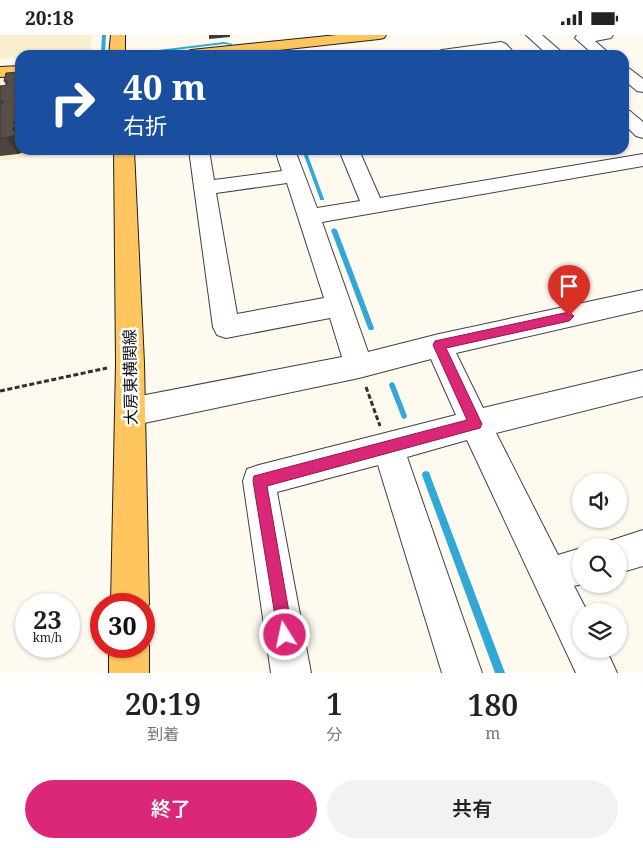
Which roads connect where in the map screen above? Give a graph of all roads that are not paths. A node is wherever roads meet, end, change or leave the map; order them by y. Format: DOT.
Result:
graph roads {
  1 [pos="118,35"];
  2 [pos="379,35"];
  3 [pos="533,35"];
  4 [pos="606,35"];
  5 [pos="117,50"];
  6 [pos="238,50"];
  7 [pos="479,50"];
  8 [pos="504,50"];
  9 [pos="551,50"];
  10 [pos="597,50"];
  11 [pos="643,66"];
  12 [pos="629,69"];
  13 [pos="0,71"];
  14 [pos="15,71"];
  15 [pos="629,74"];
  16 [pos="643,87"];
  17 [pos="629,120"];
  18 [pos="643,133"];
  19 [pos="124,155"];
  20 [pos="200,155"];
  21 [pos="287,155"];
  22 [pos="354,155"];
  23 [pos="605,155"];
  24 [pos="643,160"];
  25 [pos="614,165"];
  26 [pos="294,176"];
  27 [pos="204,189"];
  28 [pos="372,205"];
  29 [pos="310,217"];
  30 [pos="643,300"];
  31 [pos="338,307"];
  32 [pos="439,345"];
  33 [pos="359,366"];
  34 [pos="643,383"];
  35 [pos="130,412"];
  36 [pos="475,424"];
  37 [pos="388,447"];
  38 [pos="643,548"];
  39 [pos="627,553"];
  40 [pos="566,571"];
  41 [pos="130,593"];
  42 [pos="573,603"];
  43 [pos="129,658"];
  44 [pos="590,658"];
  45 [pos="129,673"];
  46 [pos="291,673"];
  47 [pos="462,673"];
  48 [pos="597,673"];
  1 -- 5 [label="main road"];
  2 -- 6 [label="main road"];
  3 -- 9 [label="street"];
  4 -- 10 [label="street"];
  7 -- 8 [label="street"];
  11 -- 12 [label="street"];
  13 -- 14 [label="main road"];
  15 -- 16 [label="street"];
  17 -- 18 [label="street"];
  19 -- 35 [label="main road, 大房東横関線"];
  20 -- 27 [label="street"];
  21 -- 26 [label="street"];
  22 -- 28 [label="street"];
  23 -- 25 [label="street"];
  24 -- 25 [label="street"];
  25 -- 28 [label="street"];
  26 -- 27 [label="street"];
  26 -- 29 [label="street"];
  27 -- 31 [label="street"];
  28 -- 29 [label="street"];
  29 -- 31 [label="street"];
  30 -- 32 [label="street"];
  31 -- 33 [label="street"];
  32 -- 33 [label="street"];
  32 -- 36 [label="street"];
  33 -- 35 [label="street"];
  34 -- 36 [label="street"];
  35 -- 41 [label="main road, 大房東横関線"];
  36 -- 37 [label="street"];
  36 -- 40 [label="street"];
  37 -- 46 [label="street"];
  37 -- 47 [label="street"];
  38 -- 39 [label="street"];
  40 -- 42 [label="street"];
  43 -- 45 [label="main road"];
  44 -- 48 [label="street"];
}
